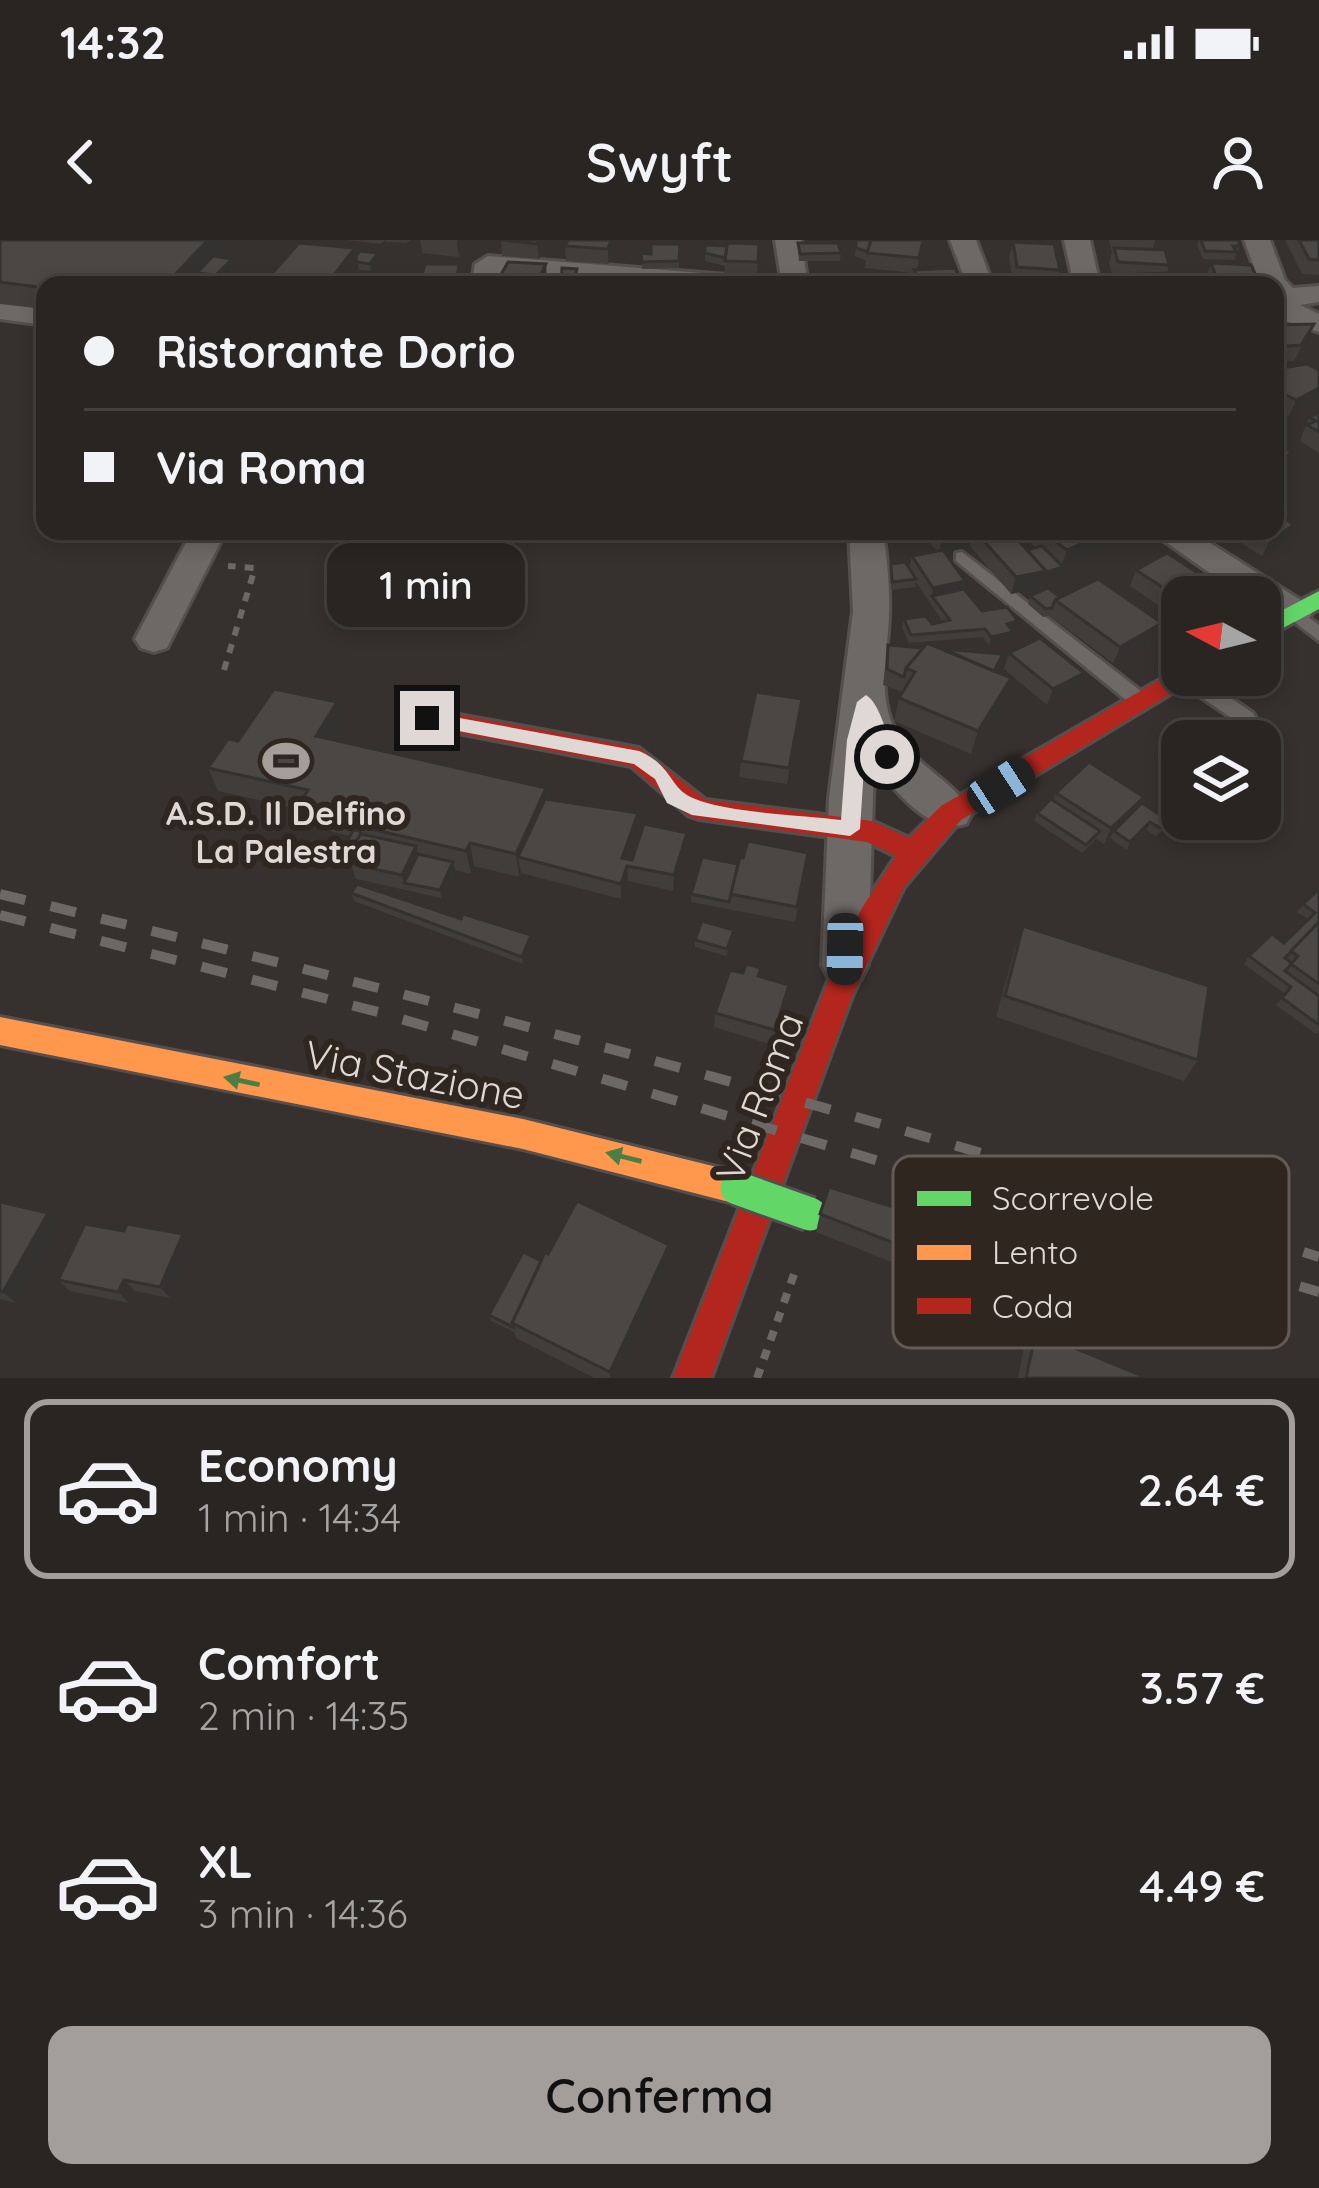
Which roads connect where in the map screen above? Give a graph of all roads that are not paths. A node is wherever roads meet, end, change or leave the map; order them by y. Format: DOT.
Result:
graph roads {
  1 [pos="634,240"];
  2 [pos="788,240"];
  3 [pos="963,240"];
  4 [pos="1078,240"];
  5 [pos="1257,240"];
  6 [pos="486,276"];
  7 [pos="594,276"];
  8 [pos="638,276"];
  9 [pos="794,276"];
  10 [pos="977,276"];
  11 [pos="1085,276"];
  12 [pos="1271,276"];
  13 [pos="1319,294"];
  14 [pos="0,311"];
  15 [pos="1295,315"];
  16 [pos="36,316"];
  17 [pos="868,540"];
  18 [pos="1182,540"];
  19 [pos="202,547"];
  20 [pos="962,557"];
  21 [pos="1311,616"];
  22 [pos="1281,625"];
  23 [pos="154,639"];
  24 [pos="1161,688"];
  25 [pos="1214,696"];
  26 [pos="1139,700"];
  27 [pos="866,702"];
  28 [pos="427,718"];
  29 [pos="1246,718"];
  30 [pos="951,813"];
  31 [pos="850,829"];
  32 [pos="911,850"];
  33 [pos="844,985"];
  34 [pos="0,1031"];
  35 [pos="810,1214"];
  36 [pos="692,1378"];
  1 -- 8 [label="street"];
  2 -- 9 [label="street"];
  3 -- 10 [label="street"];
  4 -- 11 [label="street"];
  5 -- 12 [label="street"];
  6 -- 7 [label="street"];
  13 -- 15 [label="street"];
  14 -- 16 [label="street"];
  17 -- 27 [label="street"];
  18 -- 21 [label="street"];
  19 -- 23 [label="street"];
  20 -- 26 [label="lane"];
  21 -- 22 [label="street"];
  24 -- 26 [label="street, Via Roma"];
  25 -- 29 [label="lane"];
  26 -- 30 [label="street, Via Roma"];
  27 -- 30 [label="street"];
  27 -- 31 [label="street"];
  28 -- 31 [label="street"];
  30 -- 32 [label="street, Via Roma"];
  31 -- 32 [label="street"];
  31 -- 33 [label="street"];
  32 -- 33 [label="street, Via Roma"];
  33 -- 36 [label="street, Via Roma"];
  35 -- 34 [label="street, Via Stazione, one-way, bridge"];
}
